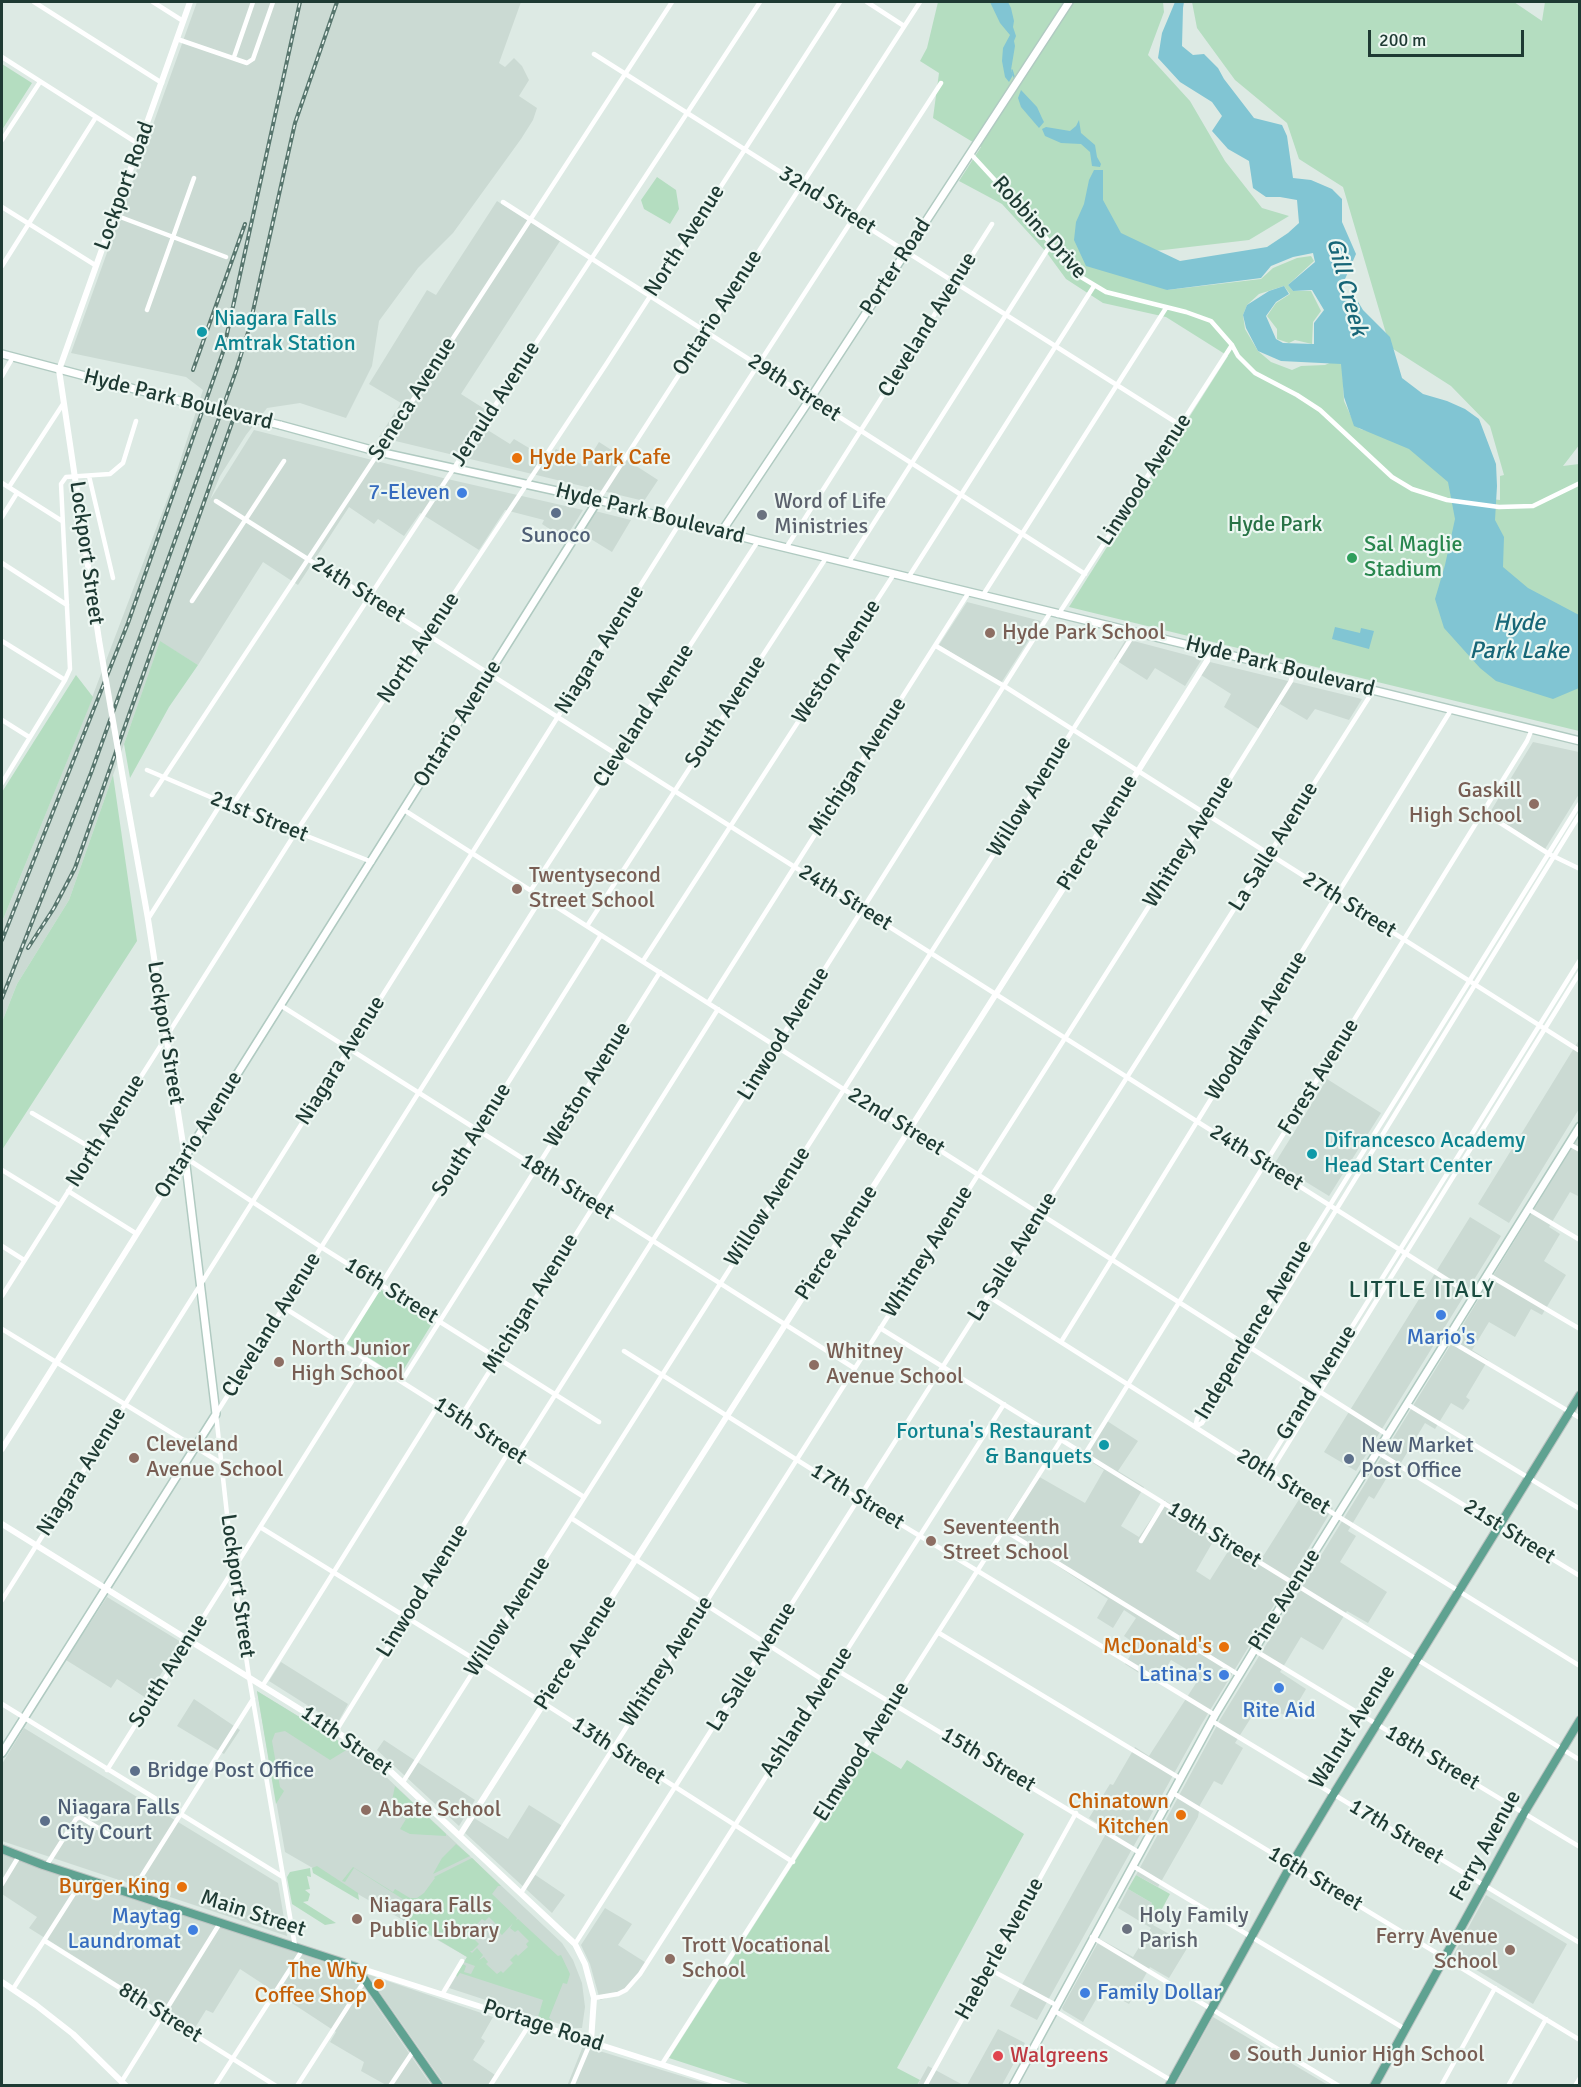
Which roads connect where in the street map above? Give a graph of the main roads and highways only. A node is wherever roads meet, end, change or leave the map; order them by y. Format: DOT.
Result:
graph roads {
  1 [pos="1068,2"];
  2 [pos="2,354"];
  3 [pos="598,500"];
  4 [pos="722,531"];
  5 [pos="1580,741"];
  6 [pos="1580,1126"];
  7 [pos="185,1157"];
  8 [pos="1580,1395"];
  9 [pos="216,1414"];
  10 [pos="1580,1720"];
  11 [pos="2,1753"];
  12 [pos="2,1849"];
  13 [pos="1170,2083"];
  14 [pos="438,2085"];
  15 [pos="1013,2085"];
  16 [pos="1374,2085"];
  1 -- 4 [label="main road, Porter Road"];
  2 -- 3 [label="main road, Hyde Park Boulevard, bridge"];
  3 -- 4 [label="main road, Hyde Park Boulevard"];
  3 -- 7 [label="main road, Ontario Avenue"];
  4 -- 5 [label="main road, Hyde Park Boulevard"];
  6 -- 15 [label="main road, Pine Avenue"];
  7 -- 9 [label="main road, Lockport Street"];
  8 -- 13 [label="main road, Walnut Avenue"];
  9 -- 11 [label="main road, Cleveland Avenue"];
  10 -- 16 [label="main road, Ferry Avenue"];
  12 -- 14 [label="main road, Main Street"];
}
